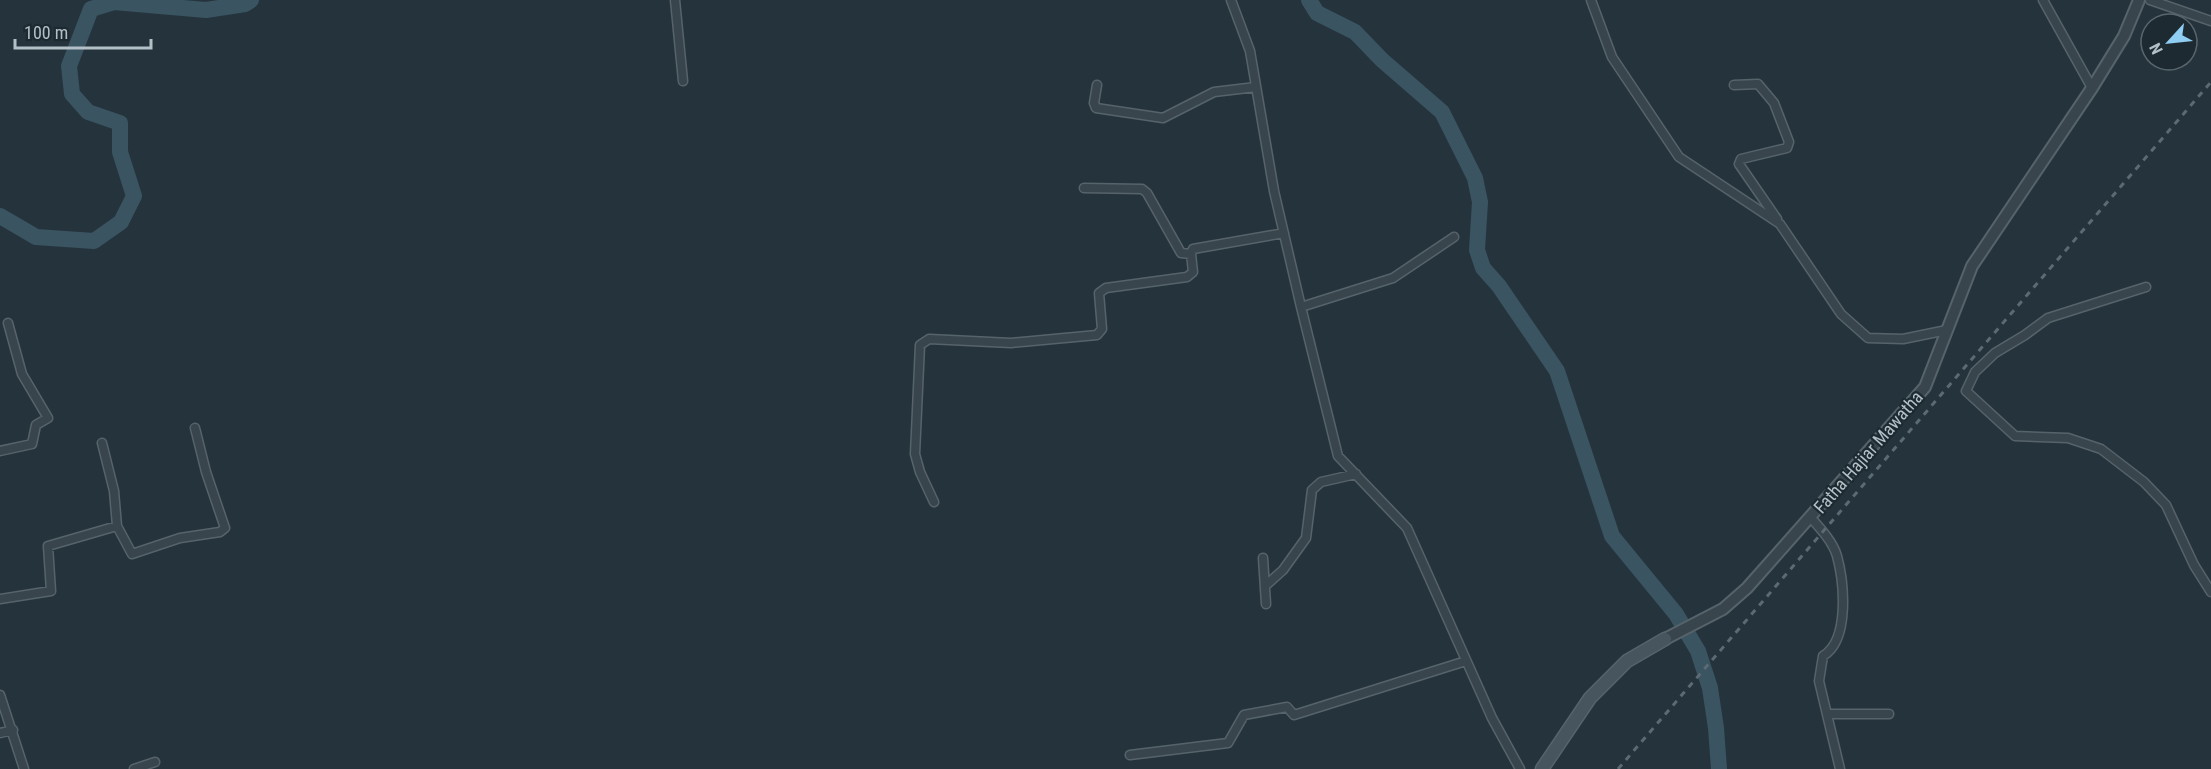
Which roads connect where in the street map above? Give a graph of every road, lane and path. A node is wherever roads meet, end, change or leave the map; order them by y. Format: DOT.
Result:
graph roads {
  1 [pos="675,0"];
  2 [pos="1231,0"];
  3 [pos="1591,0"];
  4 [pos="2043,0"];
  5 [pos="2139,0"];
  6 [pos="2150,0"];
  7 [pos="2211,21"];
  8 [pos="683,81"];
  9 [pos="1097,85"];
  10 [pos="1734,85"];
  11 [pos="1256,87"];
  12 [pos="2092,88"];
  13 [pos="1084,188"];
  14 [pos="1780,224"];
  15 [pos="1284,233"];
  16 [pos="1454,237"];
  17 [pos="1191,254"];
  18 [pos="2146,287"];
  19 [pos="1301,307"];
  20 [pos="8,322"];
  21 [pos="1947,330"];
  22 [pos="195,428"];
  23 [pos="102,443"];
  24 [pos="0,451"];
  25 [pos="1356,474"];
  26 [pos="934,502"];
  27 [pos="1811,518"];
  28 [pos="117,526"];
  29 [pos="1263,558"];
  30 [pos="1265,586"];
  31 [pos="2211,592"];
  32 [pos="0,599"];
  33 [pos="1266,604"];
  34 [pos="1665,639"];
  35 [pos="1466,661"];
  36 [pos="0,695"];
  37 [pos="1827,714"];
  38 [pos="1889,714"];
  39 [pos="13,730"];
  40 [pos="0,733"];
  41 [pos="1130,755"];
  42 [pos="155,762"];
  43 [pos="24,769"];
  44 [pos="134,769"];
  45 [pos="1520,769"];
  46 [pos="1542,769"];
  47 [pos="1840,769"];
  1 -- 8 [label="street"];
  2 -- 11 [label="street"];
  3 -- 14 [label="street"];
  4 -- 12 [label="street"];
  5 -- 12 [label="street, Fatha Hajiar Mawatha"];
  6 -- 7 [label="street"];
  9 -- 11 [label="street"];
  10 -- 14 [label="street"];
  11 -- 15 [label="street"];
  12 -- 21 [label="street, Fatha Hajiar Mawatha"];
  13 -- 17 [label="street"];
  14 -- 21 [label="street"];
  15 -- 17 [label="street"];
  15 -- 19 [label="street"];
  16 -- 19 [label="street"];
  17 -- 26 [label="street"];
  18 -- 31 [label="street"];
  19 -- 25 [label="street"];
  20 -- 24 [label="street"];
  21 -- 27 [label="street, Fatha Hajiar Mawatha"];
  22 -- 28 [label="street"];
  23 -- 28 [label="street"];
  25 -- 30 [label="street"];
  25 -- 35 [label="street"];
  27 -- 34 [label="street, Fatha Hajiar Mawatha"];
  27 -- 37 [label="street"];
  28 -- 32 [label="street"];
  29 -- 30 [label="street"];
  30 -- 33 [label="street"];
  34 -- 46 [label="main road"];
  35 -- 41 [label="street"];
  35 -- 45 [label="street"];
  36 -- 39 [label="street"];
  37 -- 38 [label="street"];
  37 -- 47 [label="street"];
  39 -- 40 [label="street"];
  39 -- 43 [label="street"];
  42 -- 44 [label="street"];
}
